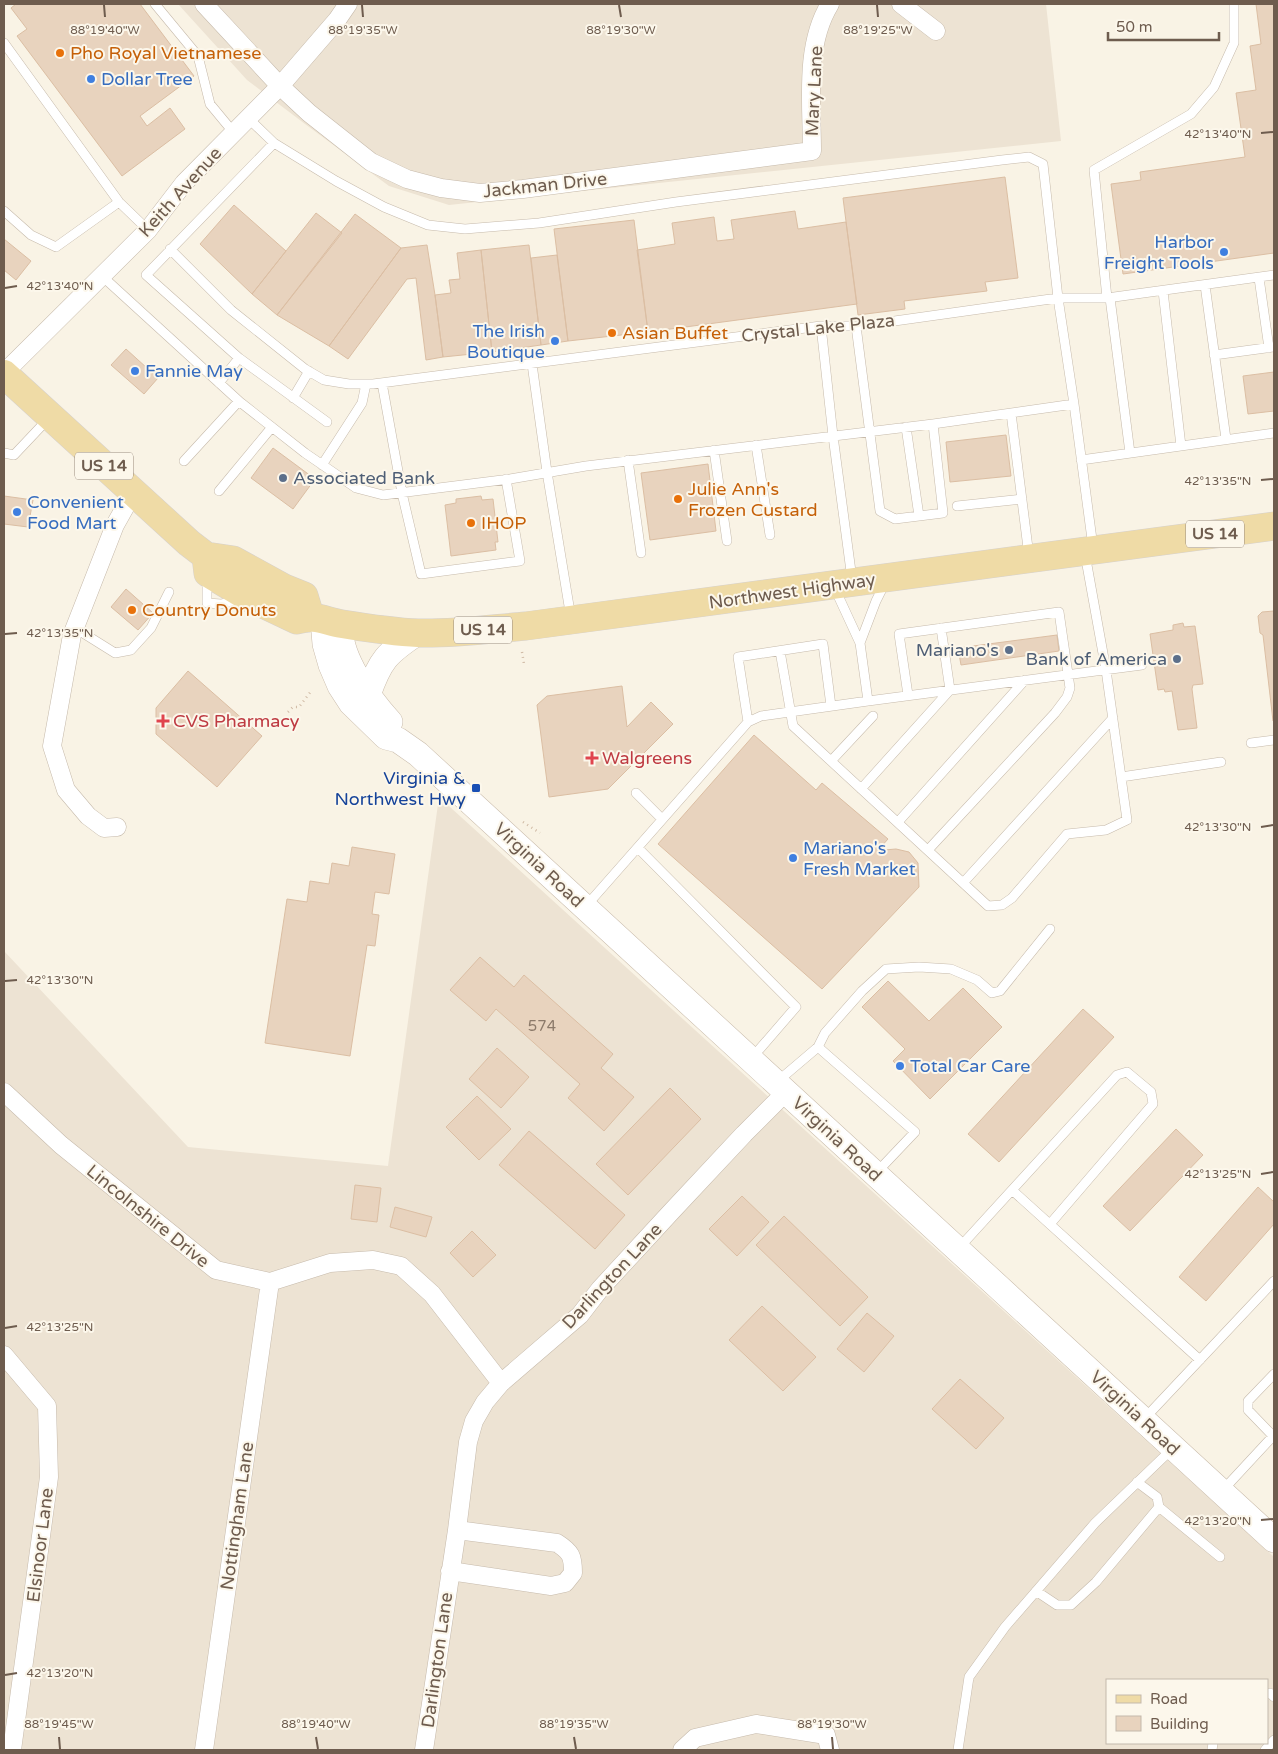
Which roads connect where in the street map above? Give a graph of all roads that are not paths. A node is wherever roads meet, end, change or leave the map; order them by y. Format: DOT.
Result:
graph roads {
  1 [pos="155,4"];
  2 [pos="204,4"];
  3 [pos="348,4"];
  4 [pos="830,4"];
  5 [pos="901,4"];
  6 [pos="1234,4"];
  7 [pos="936,31"];
  8 [pos="4,43"];
  9 [pos="280,86"];
  10 [pos="248,118"];
  11 [pos="234,133"];
  12 [pos="274,143"];
  13 [pos="812,151"];
  14 [pos="119,202"];
  15 [pos="4,211"];
  16 [pos="148,230"];
  17 [pos="170,249"];
  18 [pos="102,276"];
  19 [pos="1274,276"];
  20 [pos="1259,278"];
  21 [pos="1205,285"];
  22 [pos="1163,291"];
  23 [pos="1058,298"];
  24 [pos="1109,298"];
  25 [pos="821,326"];
  26 [pos="856,326"];
  27 [pos="1272,347"];
  28 [pos="1214,355"];
  29 [pos="239,358"];
  30 [pos="532,364"];
  31 [pos="309,371"];
  32 [pos="4,373"];
  33 [pos="219,383"];
  34 [pos="382,383"];
  35 [pos="366,384"];
  36 [pos="292,398"];
  37 [pos="238,401"];
  38 [pos="1074,404"];
  39 [pos="1011,413"];
  40 [pos="50,416"];
  41 [pos="327,422"];
  42 [pos="933,424"];
  43 [pos="272,427"];
  44 [pos="906,427"];
  45 [pos="869,432"];
  46 [pos="1274,433"];
  47 [pos="833,436"];
  48 [pos="1226,440"];
  49 [pos="756,445"];
  50 [pos="1181,446"];
  51 [pos="714,450"];
  52 [pos="4,453"];
  53 [pos="1130,453"];
  54 [pos="628,460"];
  55 [pos="1081,460"];
  56 [pos="184,462"];
  57 [pos="322,464"];
  58 [pos="548,472"];
  59 [pos="506,479"];
  60 [pos="220,491"];
  61 [pos="133,493"];
  62 [pos="402,493"];
  63 [pos="1022,499"];
  64 [pos="957,506"];
  65 [pos="919,516"];
  66 [pos="1274,526"];
  67 [pos="770,535"];
  68 [pos="727,541"];
  69 [pos="1089,550"];
  70 [pos="641,553"];
  71 [pos="1029,558"];
  72 [pos="207,564"];
  73 [pos="888,578"];
  74 [pos="843,584"];
  75 [pos="169,592"];
  76 [pos="325,620"];
  77 [pos="571,620"];
  78 [pos="75,628"];
  79 [pos="941,628"];
  80 [pos="417,633"];
  81 [pos="860,643"];
  82 [pos="780,651"];
  83 [pos="1142,665"];
  84 [pos="1106,670"];
  85 [pos="1068,675"];
  86 [pos="1025,680"];
  87 [pos="950,690"];
  88 [pos="368,695"];
  89 [pos="908,696"];
  90 [pos="868,701"];
  91 [pos="831,706"];
  92 [pos="789,711"];
  93 [pos="873,716"];
  94 [pos="1113,718"];
  95 [pos="748,722"];
  96 [pos="398,740"];
  97 [pos="1274,740"];
  98 [pos="1251,743"];
  99 [pos="831,761"];
  100 [pos="1221,762"];
  101 [pos="1121,777"];
  102 [pos="861,789"];
  103 [pos="636,793"];
  104 [pos="662,820"];
  105 [pos="898,822"];
  106 [pos="117,827"];
  107 [pos="638,848"];
  108 [pos="928,850"];
  109 [pos="963,883"];
  110 [pos="585,907"];
  111 [pos="1050,929"];
  112 [pos="818,1047"];
  113 [pos="751,1060"];
  114 [pos="781,1088"];
  115 [pos="4,1092"];
  116 [pos="875,1174"];
  117 [pos="1012,1190"];
  118 [pos="1050,1224"];
  119 [pos="957,1250"];
  120 [pos="1274,1281"];
  121 [pos="270,1282"];
  122 [pos="4,1355"];
  123 [pos="1200,1360"];
  124 [pos="1274,1374"];
  125 [pos="501,1383"];
  126 [pos="1143,1420"];
  127 [pos="1274,1436"];
  128 [pos="1173,1448"];
  129 [pos="1137,1482"];
  130 [pos="1221,1492"];
  131 [pos="1159,1506"];
  132 [pos="456,1530"];
  133 [pos="1274,1540"];
  134 [pos="1220,1557"];
  135 [pos="450,1570"];
  136 [pos="1036,1592"];
  137 [pos="1274,1740"];
  138 [pos="12,1750"];
  139 [pos="204,1750"];
  140 [pos="424,1750"];
  141 [pos="682,1750"];
  142 [pos="830,1750"];
  143 [pos="958,1750"];
  144 [pos="1265,1750"];
  1 -- 11 [label="lane"];
  2 -- 9 [label="street, Jackman Drive"];
  3 -- 9 [label="street, Keith Avenue"];
  4 -- 13 [label="street, Mary Lane"];
  5 -- 7 [label="street"];
  6 -- 24 [label="lane"];
  8 -- 14 [label="lane"];
  9 -- 10 [label="street, Keith Avenue"];
  9 -- 13 [label="street, Jackman Drive"];
  10 -- 11 [label="street, Keith Avenue"];
  10 -- 12 [label="lane"];
  11 -- 16 [label="street, Keith Avenue"];
  12 -- 17 [label="lane"];
  12 -- 23 [label="lane"];
  14 -- 15 [label="lane"];
  14 -- 16 [label="lane"];
  16 -- 18 [label="street, Keith Avenue"];
  17 -- 29 [label="lane"];
  17 -- 31 [label="lane, Crystal Lake Plaza"];
  18 -- 32 [label="street, Keith Avenue"];
  18 -- 33 [label="lane"];
  19 -- 20 [label="lane, Crystal Lake Plaza"];
  20 -- 21 [label="lane, Crystal Lake Plaza"];
  20 -- 27 [label="lane"];
  21 -- 22 [label="lane, Crystal Lake Plaza"];
  21 -- 28 [label="lane"];
  22 -- 24 [label="lane, Crystal Lake Plaza"];
  22 -- 50 [label="lane"];
  23 -- 24 [label="lane, Crystal Lake Plaza"];
  23 -- 26 [label="lane, Crystal Lake Plaza"];
  23 -- 38 [label="lane"];
  24 -- 53 [label="lane"];
  25 -- 26 [label="lane, Crystal Lake Plaza"];
  25 -- 30 [label="lane, Crystal Lake Plaza"];
  25 -- 47 [label="lane"];
  26 -- 45 [label="lane"];
  27 -- 28 [label="lane"];
  28 -- 48 [label="lane"];
  29 -- 33 [label="lane"];
  29 -- 36 [label="lane"];
  30 -- 34 [label="lane, Crystal Lake Plaza"];
  30 -- 58 [label="lane"];
  31 -- 35 [label="lane, Crystal Lake Plaza"];
  31 -- 36 [label="lane"];
  32 -- 40 [label="main road, Northwest Highway / US 14"];
  33 -- 37 [label="lane"];
  34 -- 35 [label="lane, Crystal Lake Plaza"];
  34 -- 62 [label="lane"];
  35 -- 57 [label="lane"];
  36 -- 41 [label="lane"];
  37 -- 43 [label="lane"];
  37 -- 56 [label="lane"];
  38 -- 39 [label="lane"];
  38 -- 55 [label="lane"];
  39 -- 42 [label="lane"];
  39 -- 63 [label="lane"];
  40 -- 52 [label="lane"];
  40 -- 61 [label="main road, Northwest Highway / US 14"];
  42 -- 44 [label="lane"];
  42 -- 65 [label="lane"];
  43 -- 57 [label="lane"];
  43 -- 60 [label="lane"];
  44 -- 45 [label="lane"];
  44 -- 65 [label="lane"];
  45 -- 47 [label="lane"];
  45 -- 65 [label="lane"];
  46 -- 48 [label="lane"];
  47 -- 49 [label="lane"];
  47 -- 74 [label="lane"];
  48 -- 50 [label="lane"];
  49 -- 51 [label="lane"];
  49 -- 67 [label="lane"];
  50 -- 53 [label="lane"];
  51 -- 54 [label="lane"];
  51 -- 68 [label="lane"];
  53 -- 55 [label="lane"];
  54 -- 58 [label="lane"];
  54 -- 70 [label="lane"];
  55 -- 69 [label="lane"];
  57 -- 62 [label="lane"];
  58 -- 59 [label="lane"];
  58 -- 77 [label="lane"];
  59 -- 62 [label="lane"];
  59 -- 62 [label="lane"];
  61 -- 72 [label="main road, Northwest Highway / US 14"];
  61 -- 78 [label="street"];
  63 -- 64 [label="lane"];
  63 -- 71 [label="lane"];
  66 -- 69 [label="main road, Northwest Highway / US 14"];
  69 -- 71 [label="main road, Northwest Highway / US 14"];
  69 -- 84 [label="lane"];
  71 -- 73 [label="main road, Northwest Highway / US 14"];
  72 -- 76 [label="main road, Northwest Highway / US 14"];
  72 -- 76 [label="main road"];
  73 -- 74 [label="main road, Northwest Highway / US 14"];
  73 -- 81 [label="lane"];
  74 -- 77 [label="main road, Northwest Highway / US 14"];
  74 -- 81 [label="lane"];
  75 -- 78 [label="lane"];
  76 -- 80 [label="main road, Northwest Highway / US 14"];
  76 -- 88 [label="street, Virginia Road"];
  76 -- 96 [label="street, Virginia Road"];
  77 -- 80 [label="main road, Northwest Highway / US 14"];
  78 -- 106 [label="street"];
  79 -- 85 [label="lane"];
  79 -- 87 [label="lane"];
  79 -- 89 [label="lane"];
  80 -- 88 [label="street"];
  81 -- 90 [label="lane"];
  82 -- 91 [label="lane"];
  82 -- 92 [label="lane"];
  82 -- 95 [label="lane"];
  83 -- 84 [label="lane"];
  84 -- 85 [label="lane"];
  84 -- 94 [label="lane"];
  85 -- 86 [label="lane"];
  85 -- 108 [label="lane"];
  86 -- 87 [label="lane"];
  86 -- 105 [label="lane"];
  87 -- 89 [label="lane"];
  87 -- 102 [label="lane"];
  88 -- 96 [label="street, Virginia Road"];
  89 -- 90 [label="lane"];
  90 -- 91 [label="lane"];
  91 -- 92 [label="lane"];
  92 -- 95 [label="lane"];
  92 -- 99 [label="lane"];
  93 -- 99 [label="lane"];
  94 -- 101 [label="lane"];
  94 -- 109 [label="lane"];
  95 -- 104 [label="lane"];
  96 -- 110 [label="street, Virginia Road"];
  97 -- 98 [label="lane"];
  99 -- 102 [label="lane"];
  100 -- 101 [label="lane"];
  101 -- 109 [label="lane"];
  102 -- 105 [label="lane"];
  103 -- 104 [label="lane"];
  104 -- 107 [label="lane"];
  105 -- 108 [label="lane"];
  107 -- 110 [label="lane"];
  107 -- 113 [label="lane"];
  108 -- 109 [label="lane"];
  110 -- 113 [label="street, Virginia Road"];
  111 -- 112 [label="lane"];
  112 -- 114 [label="lane"];
  112 -- 116 [label="lane"];
  113 -- 114 [label="street, Virginia Road"];
  114 -- 116 [label="street, Virginia Road"];
  114 -- 125 [label="street, Darlington Lane"];
  115 -- 121 [label="street, Lincolnshire Drive"];
  116 -- 119 [label="street, Virginia Road"];
  117 -- 118 [label="lane"];
  117 -- 118 [label="lane"];
  117 -- 119 [label="lane"];
  118 -- 123 [label="lane"];
  119 -- 126 [label="street, Virginia Road"];
  120 -- 123 [label="lane"];
  121 -- 125 [label="street"];
  121 -- 139 [label="street, Nottingham Lane"];
  122 -- 138 [label="street, Elsinoor Lane"];
  123 -- 126 [label="lane"];
  124 -- 127 [label="lane"];
  125 -- 132 [label="street, Darlington Lane"];
  126 -- 128 [label="street, Virginia Road"];
  127 -- 130 [label="lane"];
  128 -- 129 [label="lane"];
  128 -- 130 [label="street, Virginia Road"];
  129 -- 131 [label="lane"];
  129 -- 136 [label="lane"];
  130 -- 133 [label="street, Virginia Road"];
  131 -- 134 [label="lane"];
  131 -- 136 [label="lane"];
  132 -- 135 [label="street, Darlington Lane"];
  132 -- 135 [label="street, Darlington Lane"];
  135 -- 140 [label="street, Darlington Lane"];
  136 -- 143 [label="lane"];
  137 -- 144 [label="lane"];
  141 -- 142 [label="street"];
}
